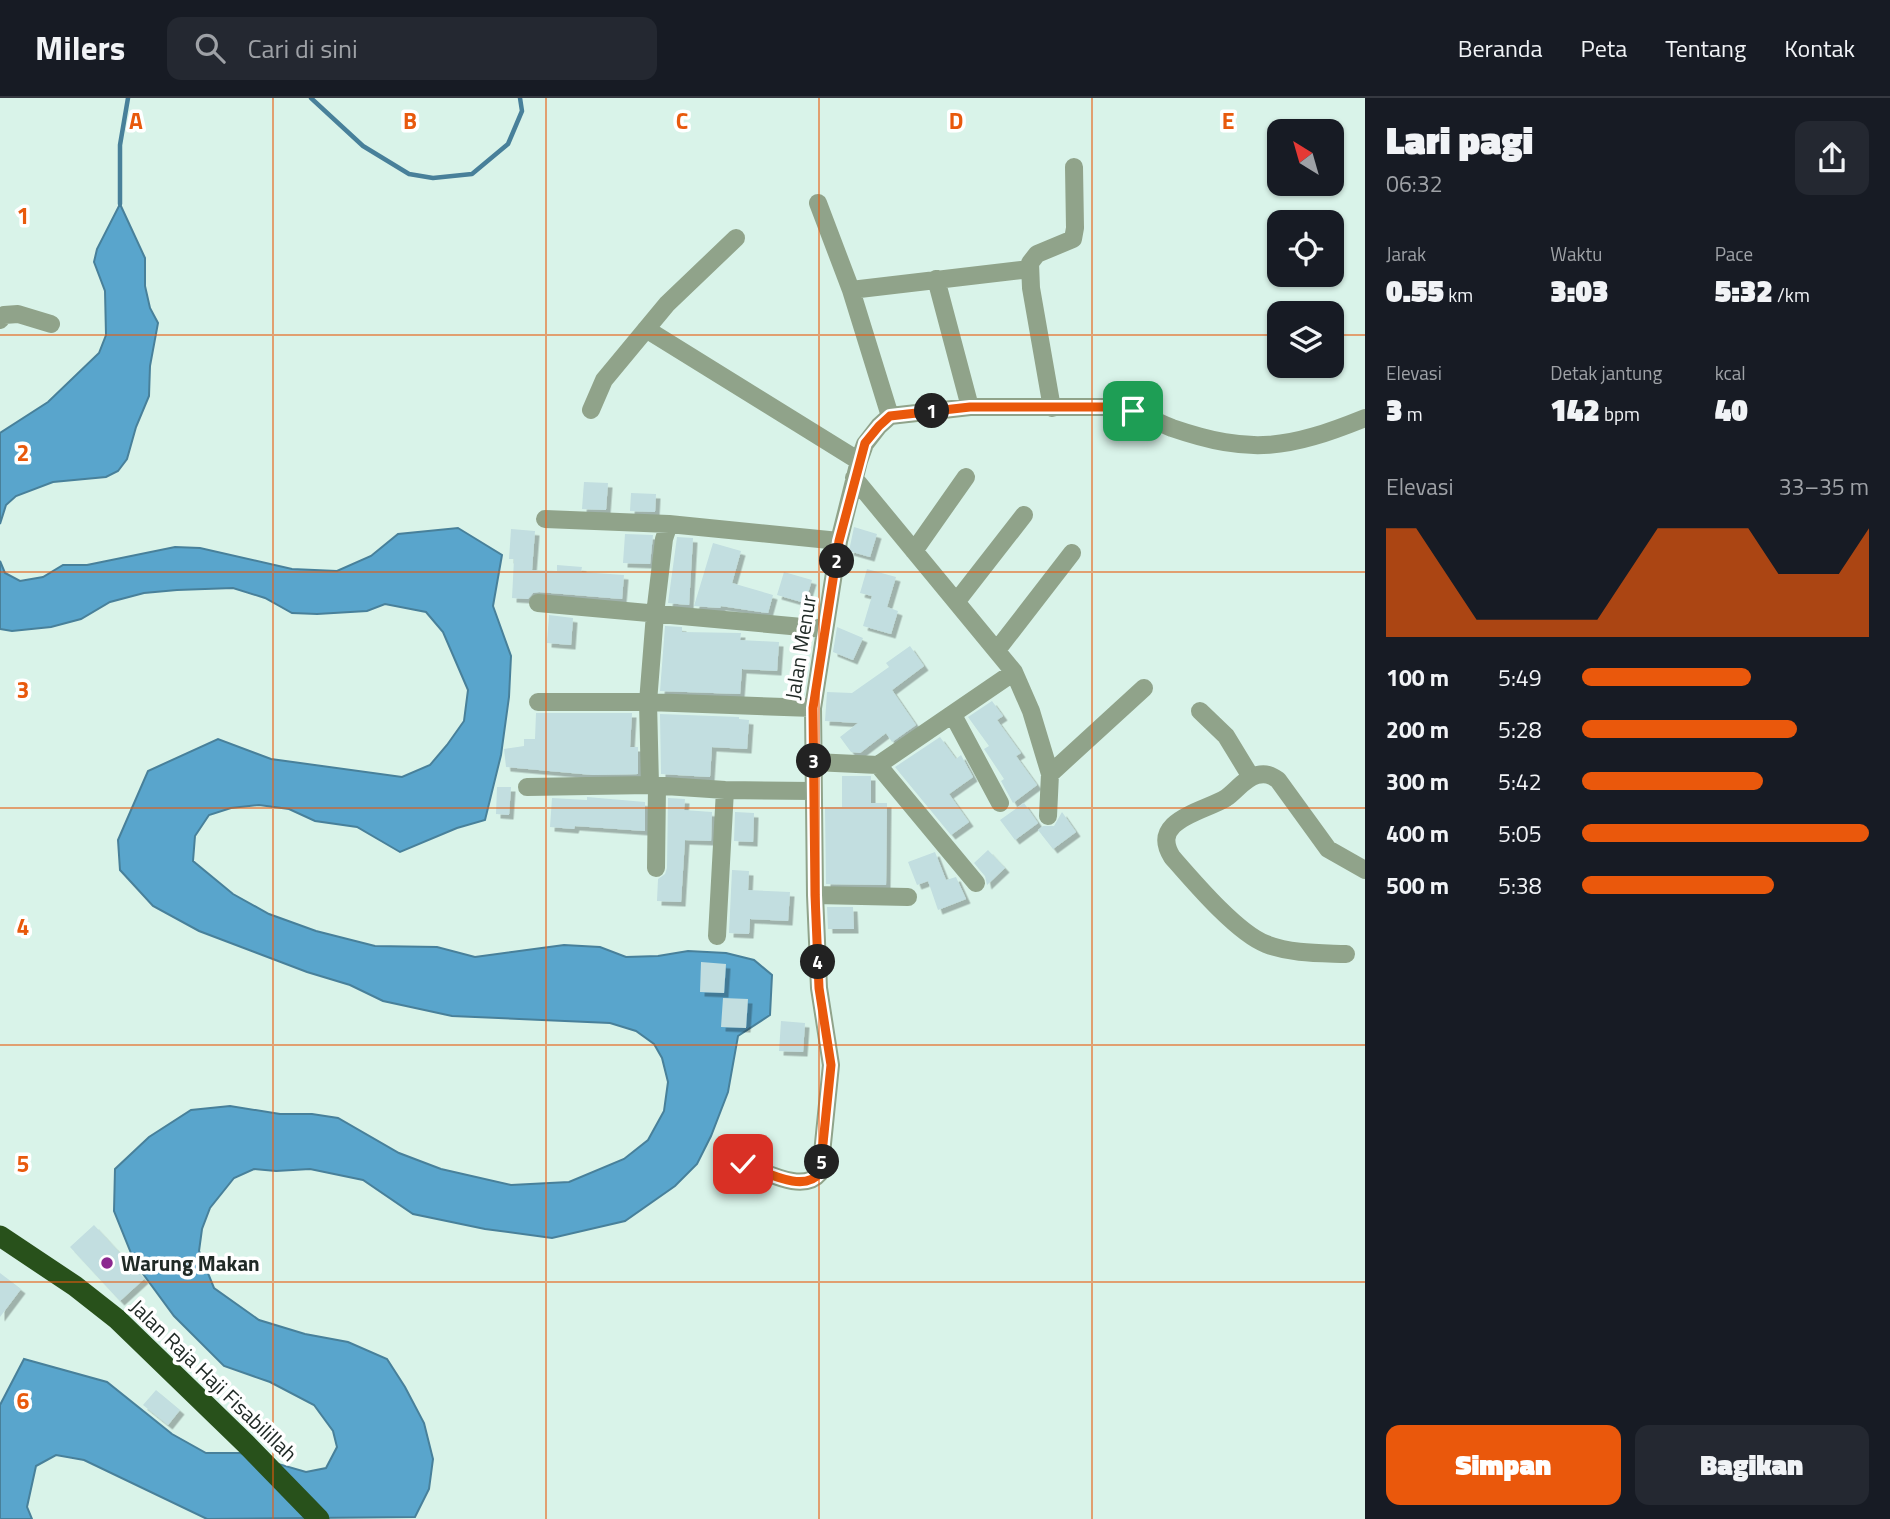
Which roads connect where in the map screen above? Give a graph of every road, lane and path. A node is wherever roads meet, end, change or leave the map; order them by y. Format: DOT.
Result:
graph roads {
  1 [pos="1074,167"];
  2 [pos="818,203"];
  3 [pos="736,238"];
  4 [pos="1030,269"];
  5 [pos="936,279"];
  6 [pos="850,290"];
  7 [pos="0,320"];
  8 [pos="51,324"];
  9 [pos="646,329"];
  10 [pos="970,407"];
  11 [pos="1052,408"];
  12 [pos="591,410"];
  13 [pos="890,416"];
  14 [pos="1365,418"];
  15 [pos="857,470"];
  16 [pos="966,477"];
  17 [pos="1024,515"];
  18 [pos="545,519"];
  19 [pos="668,524"];
  20 [pos="839,541"];
  21 [pos="914,551"];
  22 [pos="1072,553"];
  23 [pos="957,601"];
  24 [pos="538,603"];
  25 [pos="655,614"];
  26 [pos="824,629"];
  27 [pos="997,650"];
  28 [pos="1014,672"];
  29 [pos="1144,688"];
  30 [pos="538,702"];
  31 [pos="649,702"];
  32 [pos="813,708"];
  33 [pos="1200,711"];
  34 [pos="953,715"];
  35 [pos="814,762"];
  36 [pos="878,765"];
  37 [pos="1051,774"];
  38 [pos="1251,777"];
  39 [pos="653,785"];
  40 [pos="527,787"];
  41 [pos="725,790"];
  42 [pos="813,791"];
  43 [pos="1000,803"];
  44 [pos="1048,816"];
  45 [pos="656,868"];
  46 [pos="1365,870"];
  47 [pos="976,883"];
  48 [pos="815,895"];
  49 [pos="908,897"];
  50 [pos="717,936"];
  51 [pos="1346,954"];
  52 [pos="743,1164"];
  53 [pos="0,1236"];
  54 [pos="320,1519"];
  1 -- 4 [label="street"];
  2 -- 6 [label="street"];
  3 -- 9 [label="street"];
  4 -- 5 [label="street"];
  4 -- 11 [label="street"];
  5 -- 6 [label="street"];
  5 -- 10 [label="street"];
  6 -- 13 [label="street"];
  7 -- 8 [label="street"];
  9 -- 12 [label="street"];
  9 -- 15 [label="street"];
  10 -- 11 [label="street"];
  10 -- 13 [label="street"];
  11 -- 14 [label="street"];
  13 -- 15 [label="street, Jalan Menur"];
  15 -- 20 [label="street, Jalan Menur"];
  15 -- 21 [label="street"];
  16 -- 21 [label="street"];
  17 -- 23 [label="street"];
  18 -- 19 [label="street"];
  19 -- 20 [label="street"];
  19 -- 25 [label="street"];
  20 -- 26 [label="street, Jalan Menur"];
  21 -- 23 [label="street"];
  22 -- 27 [label="street"];
  23 -- 27 [label="street"];
  24 -- 25 [label="street"];
  25 -- 26 [label="street"];
  25 -- 31 [label="street"];
  26 -- 32 [label="street, Jalan Menur"];
  27 -- 28 [label="street"];
  28 -- 34 [label="street"];
  28 -- 37 [label="street"];
  29 -- 37 [label="street"];
  30 -- 31 [label="street"];
  31 -- 32 [label="street"];
  31 -- 39 [label="street"];
  32 -- 35 [label="street, Jalan Menur"];
  33 -- 38 [label="street"];
  34 -- 36 [label="street"];
  34 -- 43 [label="street"];
  35 -- 36 [label="street"];
  35 -- 42 [label="street, Jalan Menur"];
  36 -- 47 [label="street"];
  37 -- 44 [label="street"];
  38 -- 46 [label="street"];
  38 -- 51 [label="street"];
  39 -- 40 [label="street"];
  39 -- 41 [label="street"];
  39 -- 45 [label="street"];
  41 -- 42 [label="street"];
  41 -- 50 [label="street"];
  42 -- 48 [label="street, Jalan Menur"];
  48 -- 49 [label="street"];
  48 -- 52 [label="street, Jalan Menur"];
  53 -- 54 [label="highway, Jalan Raja Haji Fisabilillah"];
}
